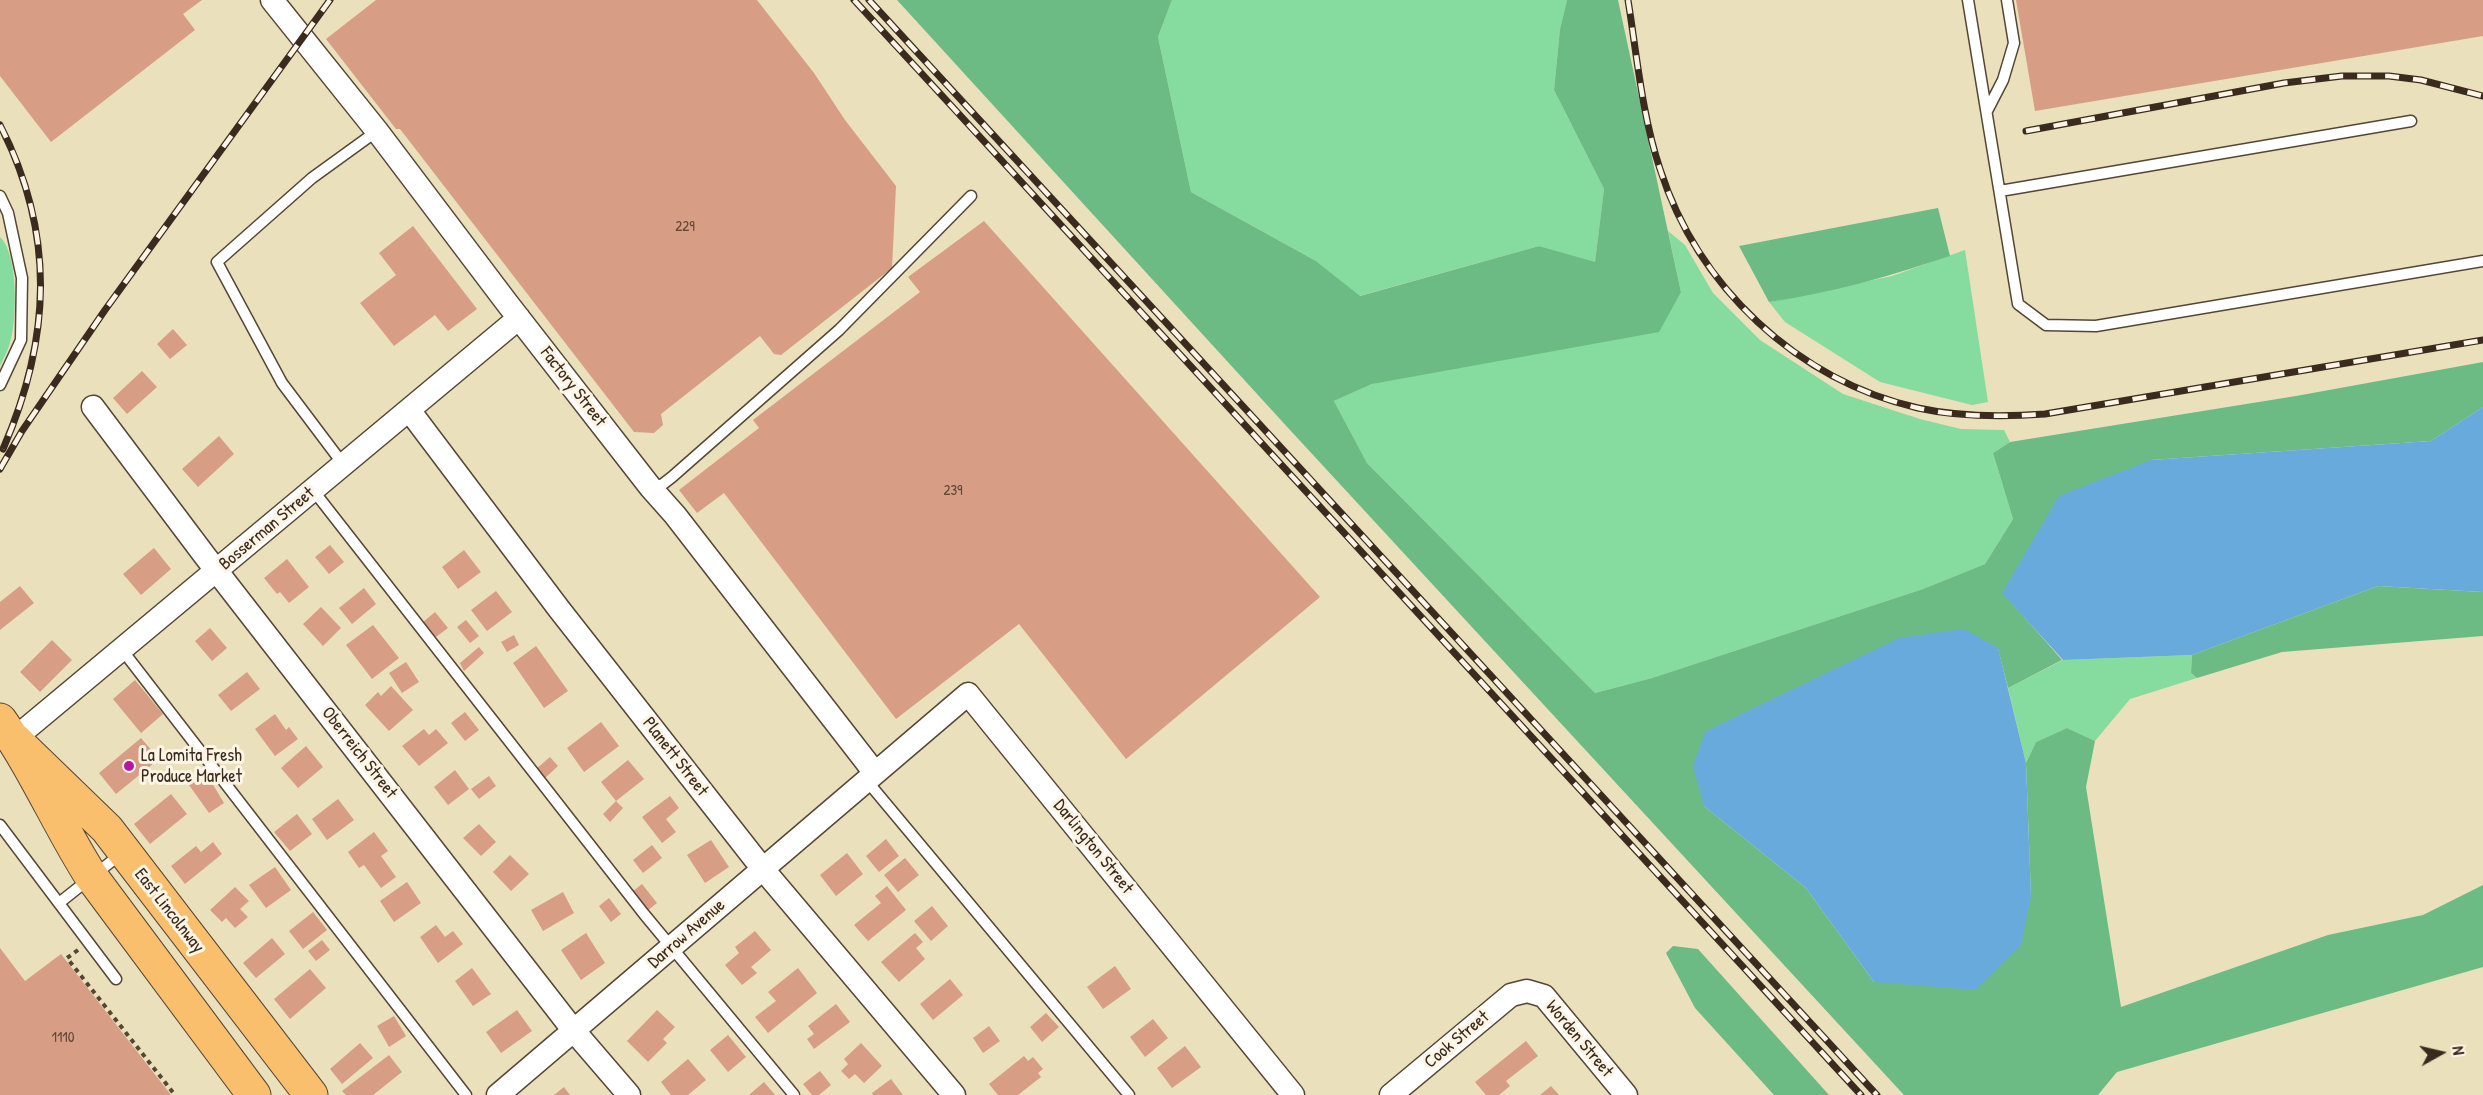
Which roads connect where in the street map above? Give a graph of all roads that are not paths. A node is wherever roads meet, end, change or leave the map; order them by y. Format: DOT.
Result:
graph roads {
  1 [pos="272,0"];
  2 [pos="1968,0"];
  3 [pos="2007,0"];
  4 [pos="1987,111"];
  5 [pos="2411,121"];
  6 [pos="377,131"];
  7 [pos="2000,191"];
  8 [pos="0,196"];
  9 [pos="971,196"];
  10 [pos="2483,261"];
  11 [pos="519,318"];
  12 [pos="0,385"];
  13 [pos="93,407"];
  14 [pos="409,410"];
  15 [pos="343,464"];
  16 [pos="651,488"];
  17 [pos="313,490"];
  18 [pos="218,571"];
  19 [pos="123,651"];
  20 [pos="7,730"];
  21 [pos="871,777"];
  22 [pos="0,825"];
  23 [pos="123,852"];
  24 [pos="762,868"];
  25 [pos="91,876"];
  26 [pos="59,903"];
  27 [pos="672,946"];
  28 [pos="116,980"];
  29 [pos="1527,991"];
  30 [pos="574,1031"];
  31 [pos="254,1095"];
  32 [pos="311,1095"];
  33 [pos="466,1095"];
  34 [pos="498,1095"];
  35 [pos="629,1095"];
  36 [pos="794,1095"];
  37 [pos="954,1095"];
  38 [pos="1129,1095"];
  39 [pos="1293,1095"];
  40 [pos="1391,1095"];
  41 [pos="1626,1095"];
  1 -- 6 [label="street, Factory Street"];
  2 -- 4 [label="lane"];
  3 -- 4 [label="lane"];
  4 -- 7 [label="lane"];
  5 -- 7 [label="lane"];
  6 -- 11 [label="street, Factory Street"];
  6 -- 15 [label="lane"];
  7 -- 10 [label="lane"];
  8 -- 12 [label="lane"];
  9 -- 16 [label="lane"];
  11 -- 14 [label="street, Bosserman Street"];
  11 -- 16 [label="street, Factory Street"];
  13 -- 18 [label="street, Oberreich Street"];
  14 -- 15 [label="street, Bosserman Street"];
  14 -- 24 [label="street, Planett Street"];
  15 -- 17 [label="street, Bosserman Street"];
  16 -- 21 [label="street, Factory Street"];
  17 -- 18 [label="street, Bosserman Street"];
  17 -- 27 [label="lane"];
  18 -- 19 [label="street, Bosserman Street"];
  18 -- 30 [label="street, Oberreich Street"];
  19 -- 20 [label="street, Bosserman Street"];
  19 -- 33 [label="lane"];
  20 -- 23 [label="main road, East Lincolnway"];
  20 -- 25 [label="main road"];
  21 -- 24 [label="street, Darrow Avenue"];
  21 -- 38 [label="lane"];
  21 -- 39 [label="street, Darlington Street"];
  22 -- 26 [label="lane"];
  23 -- 25 [label="lane"];
  23 -- 32 [label="main road, East Lincolnway"];
  24 -- 27 [label="street, Darrow Avenue"];
  24 -- 37 [label="street, Planett Street"];
  25 -- 26 [label="lane"];
  25 -- 31 [label="main road"];
  26 -- 28 [label="lane"];
  27 -- 30 [label="street, Darrow Avenue"];
  27 -- 36 [label="lane"];
  29 -- 40 [label="street, Cook Street"];
  29 -- 41 [label="street, Worden Street"];
  30 -- 34 [label="street, Darrow Avenue"];
  30 -- 35 [label="street, Oberreich Street"];
}
